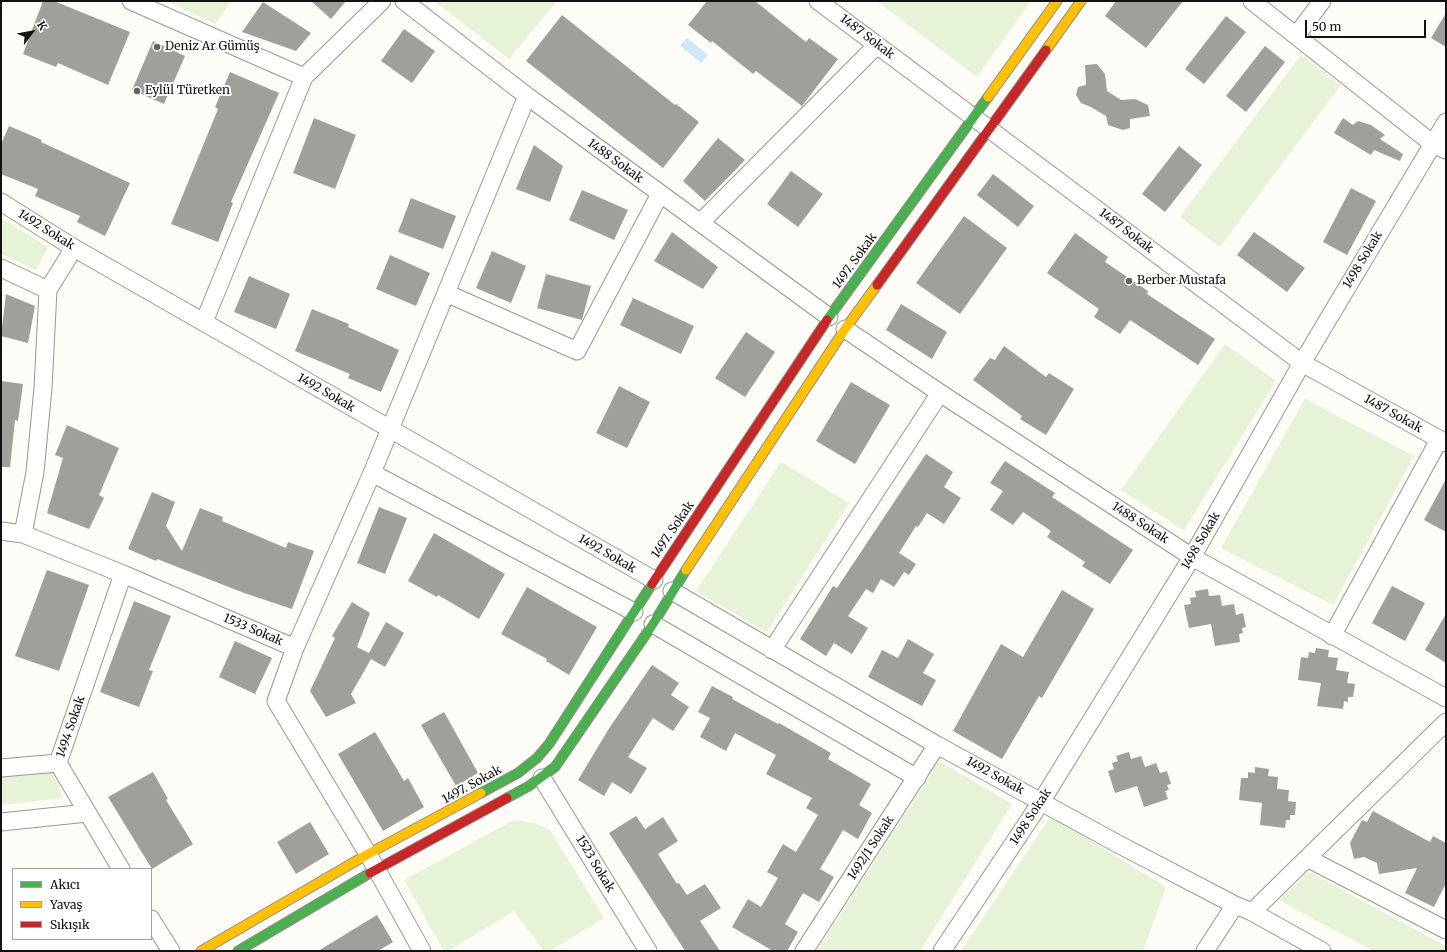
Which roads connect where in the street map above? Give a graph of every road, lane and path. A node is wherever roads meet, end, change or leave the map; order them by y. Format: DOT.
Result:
graph roads {
  1 [pos="132,1"];
  2 [pos="382,1"];
  3 [pos="404,1"];
  4 [pos="818,1"];
  5 [pos="1057,1"];
  6 [pos="1081,1"];
  7 [pos="1252,1"];
  8 [pos="1322,1"];
  9 [pos="1296,36"];
  10 [pos="877,45"];
  11 [pos="304,77"];
  12 [pos="527,96"];
  13 [pos="974,117"];
  14 [pos="1446,122"];
  15 [pos="988,129"];
  16 [pos="1440,147"];
  17 [pos="660,194"];
  18 [pos="1,202"];
  19 [pos="700,223"];
  20 [pos="74,248"];
  21 [pos="1,268"];
  22 [pos="48,290"];
  23 [pos="446,293"];
  24 [pos="829,318"];
  25 [pos="204,322"];
  26 [pos="845,329"];
  27 [pos="1302,363"];
  28 [pos="940,393"];
  29 [pos="389,430"];
  30 [pos="1443,442"];
  31 [pos="372,473"];
  32 [pos="1,531"];
  33 [pos="23,534"];
  34 [pos="1192,557"];
  35 [pos="123,574"];
  36 [pos="663,586"];
  37 [pos="643,618"];
  38 [pos="1332,636"];
  39 [pos="295,648"];
  40 [pos="772,650"];
  41 [pos="1446,698"];
  42 [pos="1446,722"];
  43 [pos="937,745"];
  44 [pos="58,763"];
  45 [pos="1,768"];
  46 [pos="542,778"];
  47 [pos="917,778"];
  48 [pos="1041,802"];
  49 [pos="86,813"];
  50 [pos="1,822"];
  51 [pos="368,854"];
  52 [pos="1306,858"];
  53 [pos="120,868"];
  54 [pos="376,869"];
  55 [pos="1235,905"];
  56 [pos="1252,912"];
  57 [pos="152,921"];
  58 [pos="1446,930"];
  59 [pos="171,951"];
  60 [pos="201,951"];
  61 [pos="238,951"];
  62 [pos="422,951"];
  63 [pos="648,951"];
  64 [pos="804,951"];
  65 [pos="942,951"];
  66 [pos="1204,951"];
  67 [pos="1322,951"];
  1 -- 11 [label="street"];
  2 -- 11 [label="street"];
  3 -- 12 [label="street, 1488 Sokak"];
  4 -- 10 [label="street, 1487 Sokak"];
  5 -- 13 [label="street, 1497. Sokak"];
  6 -- 15 [label="street, 1497. Sokak"];
  7 -- 9 [label="street"];
  8 -- 9 [label="street"];
  9 -- 16 [label="street"];
  10 -- 13 [label="street, 1487 Sokak"];
  10 -- 19 [label="street"];
  11 -- 25 [label="street"];
  12 -- 17 [label="street, 1488 Sokak"];
  12 -- 23 [label="street"];
  13 -- 15 [label="street, 1487 Sokak"];
  13 -- 24 [label="street, 1497. Sokak"];
  14 -- 16 [label="street, 1498 Sokak"];
  15 -- 26 [label="street, 1497. Sokak"];
  15 -- 27 [label="street, 1487 Sokak"];
  16 -- 27 [label="street, 1498 Sokak"];
  17 -- 19 [label="street, 1488 Sokak"];
  17 -- 23 [label="street"];
  18 -- 20 [label="street, 1492 Sokak"];
  19 -- 24 [label="street, 1488 Sokak"];
  20 -- 22 [label="street"];
  20 -- 25 [label="street, 1492 Sokak"];
  21 -- 22 [label="street"];
  22 -- 33 [label="street"];
  23 -- 29 [label="street"];
  24 -- 26 [label="street"];
  24 -- 36 [label="street, 1497. Sokak"];
  25 -- 29 [label="street, 1492 Sokak"];
  26 -- 28 [label="street, 1488 Sokak"];
  26 -- 36 [label="street, 1497. Sokak"];
  27 -- 30 [label="street, 1487 Sokak"];
  27 -- 34 [label="street, 1498 Sokak"];
  28 -- 34 [label="street, 1488 Sokak"];
  28 -- 40 [label="street"];
  29 -- 31 [label="street"];
  29 -- 36 [label="street, 1492 Sokak"];
  30 -- 38 [label="street"];
  31 -- 37 [label="street"];
  31 -- 39 [label="street"];
  32 -- 33 [label="street, 1533 Sokak"];
  33 -- 35 [label="street, 1533 Sokak"];
  34 -- 38 [label="street, 1488 Sokak"];
  34 -- 48 [label="street, 1498 Sokak"];
  35 -- 39 [label="street, 1533 Sokak"];
  35 -- 44 [label="street, 1494 Sokak"];
  36 -- 37 [label="street, 1497. Sokak"];
  36 -- 37 [label="street, 1497. Sokak"];
  36 -- 40 [label="street, 1492 Sokak"];
  37 -- 46 [label="street, 1497. Sokak"];
  37 -- 47 [label="street"];
  37 -- 51 [label="street, 1497. Sokak"];
  38 -- 41 [label="street, 1488 Sokak"];
  39 -- 51 [label="street, 1533 Sokak"];
  40 -- 43 [label="street, 1492 Sokak"];
  42 -- 52 [label="street"];
  43 -- 47 [label="street, 1492/1 Sokak"];
  43 -- 48 [label="street, 1492 Sokak"];
  44 -- 45 [label="street"];
  44 -- 49 [label="street, 1494 Sokak"];
  46 -- 54 [label="street, 1497. Sokak"];
  46 -- 63 [label="street, 1523 Sokak"];
  47 -- 64 [label="street, 1492/1 Sokak"];
  48 -- 55 [label="street, 1492 Sokak"];
  48 -- 65 [label="street, 1498 Sokak"];
  49 -- 50 [label="street"];
  49 -- 53 [label="street, 1494 Sokak"];
  51 -- 54 [label="street, 1533 Sokak"];
  51 -- 60 [label="street, 1497. Sokak"];
  52 -- 56 [label="street"];
  52 -- 58 [label="street"];
  54 -- 61 [label="street, 1497. Sokak"];
  54 -- 62 [label="street, 1533 Sokak"];
  55 -- 56 [label="street, 1492 Sokak"];
  55 -- 66 [label="street"];
  56 -- 67 [label="street, 1492 Sokak"];
  57 -- 59 [label="street"];
}
